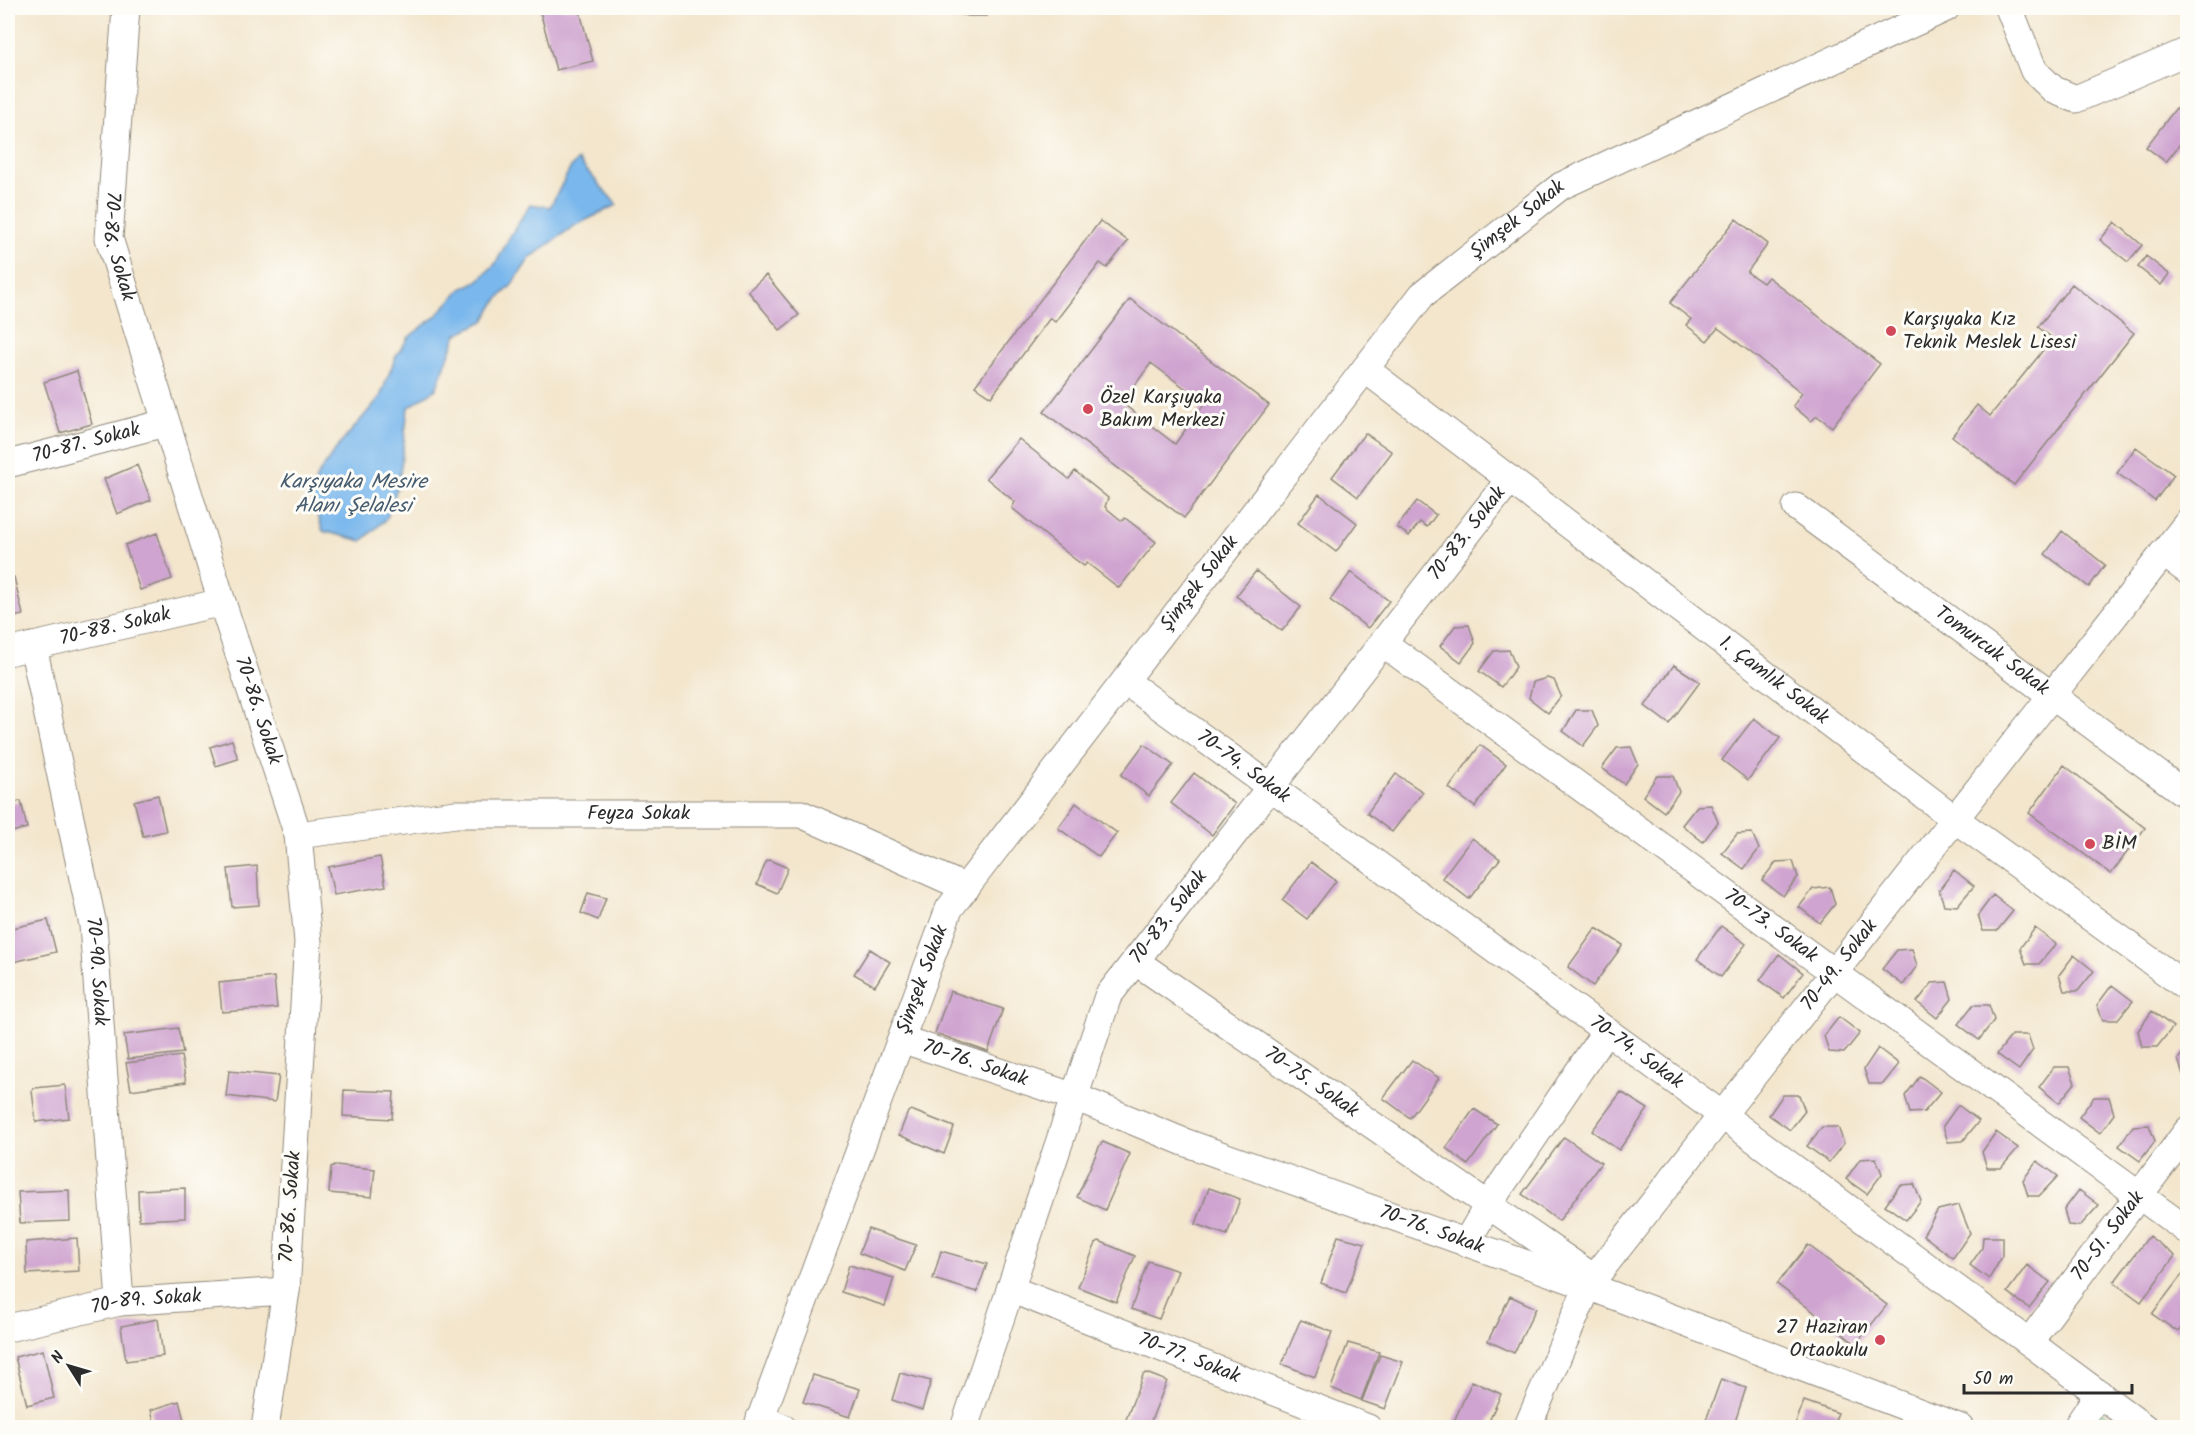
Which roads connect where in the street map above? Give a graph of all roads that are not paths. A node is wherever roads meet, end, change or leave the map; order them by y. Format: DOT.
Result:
graph roads {
  1 [pos="126,8"];
  2 [pos="1946,8"];
  3 [pos="2009,8"];
  4 [pos="2183,59"];
  5 [pos="1365,369"];
  6 [pos="165,423"];
  7 [pos="8,464"];
  8 [pos="1510,479"];
  9 [pos="1796,507"];
  10 [pos="2187,522"];
  11 [pos="2163,553"];
  12 [pos="2187,571"];
  13 [pos="222,602"];
  14 [pos="1383,643"];
  15 [pos="20,649"];
  16 [pos="1125,681"];
  17 [pos="2051,696"];
  18 [pos="1270,787"];
  19 [pos="2187,796"];
  20 [pos="1955,819"];
  21 [pos="298,836"];
  22 [pos="966,888"];
  23 [pos="1135,961"];
  24 [pos="1834,972"];
  25 [pos="2187,988"];
  26 [pos="1606,1031"];
  27 [pos="901,1039"];
  28 [pos="1075,1097"];
  29 [pos="1722,1115"];
  30 [pos="2187,1130"];
  31 [pos="2139,1195"];
  32 [pos="1488,1205"];
  33 [pos="2187,1231"];
  34 [pos="1466,1243"];
  35 [pos="1591,1282"];
  36 [pos="1010,1289"];
  37 [pos="286,1290"];
  38 [pos="120,1302"];
  39 [pos="8,1328"];
  40 [pos="2029,1342"];
  41 [pos="2099,1394"];
  42 [pos="767,1425"];
  43 [pos="265,1428"];
  44 [pos="964,1428"];
  45 [pos="1368,1428"];
  46 [pos="1527,1428"];
  47 [pos="1961,1428"];
  48 [pos="2076,1428"];
  49 [pos="2145,1428"];
  1 -- 6 [label="street, 70-86. Sokak"];
  2 -- 5 [label="street, Şimşek Sokak"];
  3 -- 4 [label="street"];
  5 -- 8 [label="street, 1. Çamlık Sokak"];
  5 -- 16 [label="street, Şimşek Sokak"];
  6 -- 7 [label="street, 70-87. Sokak"];
  6 -- 13 [label="street, 70-86. Sokak"];
  8 -- 14 [label="street, 70-83. Sokak"];
  8 -- 20 [label="street, 1. Çamlık Sokak"];
  9 -- 17 [label="street, Tomurcuk Sokak"];
  10 -- 11 [label="street, 70-49. Sokak"];
  11 -- 12 [label="street"];
  11 -- 17 [label="street, 70-49. Sokak"];
  13 -- 15 [label="street, 70-88. Sokak"];
  13 -- 21 [label="street, 70-86. Sokak"];
  14 -- 18 [label="street, 70-83. Sokak"];
  14 -- 24 [label="street, 70-73. Sokak"];
  15 -- 38 [label="street, 70-90. Sokak"];
  16 -- 18 [label="street, 70-74. Sokak"];
  16 -- 22 [label="street, Şimşek Sokak"];
  17 -- 19 [label="street, Tomurcuk Sokak"];
  17 -- 20 [label="street, 70-49. Sokak"];
  18 -- 23 [label="street, 70-83. Sokak"];
  18 -- 26 [label="street, 70-74. Sokak"];
  20 -- 24 [label="street, 70-49. Sokak"];
  20 -- 25 [label="street, 1. Çamlık Sokak"];
  21 -- 22 [label="street, Feyza Sokak"];
  21 -- 37 [label="street, 70-86. Sokak"];
  22 -- 27 [label="street, Şimşek Sokak"];
  23 -- 28 [label="street, 70-83. Sokak"];
  23 -- 32 [label="street, 70-75. Sokak"];
  24 -- 29 [label="street, 70-49. Sokak"];
  24 -- 31 [label="street, 70-73. Sokak"];
  26 -- 29 [label="street, 70-74. Sokak"];
  26 -- 32 [label="street"];
  27 -- 28 [label="street, 70-76. Sokak"];
  27 -- 42 [label="street, Şimşek Sokak"];
  28 -- 34 [label="street, 70-76. Sokak"];
  28 -- 36 [label="street, 70-83. Sokak"];
  29 -- 35 [label="street, 70-49. Sokak"];
  29 -- 40 [label="street, 70-74. Sokak"];
  30 -- 31 [label="street, 70-51. Sokak"];
  31 -- 33 [label="street, 70-73. Sokak"];
  31 -- 40 [label="street, 70-51. Sokak"];
  32 -- 34 [label="street"];
  32 -- 35 [label="street, 70-75. Sokak"];
  34 -- 35 [label="street, 70-76. Sokak"];
  35 -- 46 [label="street, 70-49. Sokak"];
  35 -- 47 [label="street, 70-76. Sokak"];
  36 -- 44 [label="street, 70-83. Sokak"];
  36 -- 45 [label="street, 70-77. Sokak"];
  37 -- 38 [label="street, 70-89. Sokak"];
  37 -- 43 [label="street, 70-86. Sokak"];
  38 -- 39 [label="street, 70-89. Sokak"];
  40 -- 41 [label="street, 70-74. Sokak"];
  41 -- 48 [label="street"];
  41 -- 49 [label="street, 70-74. Sokak"];
}
